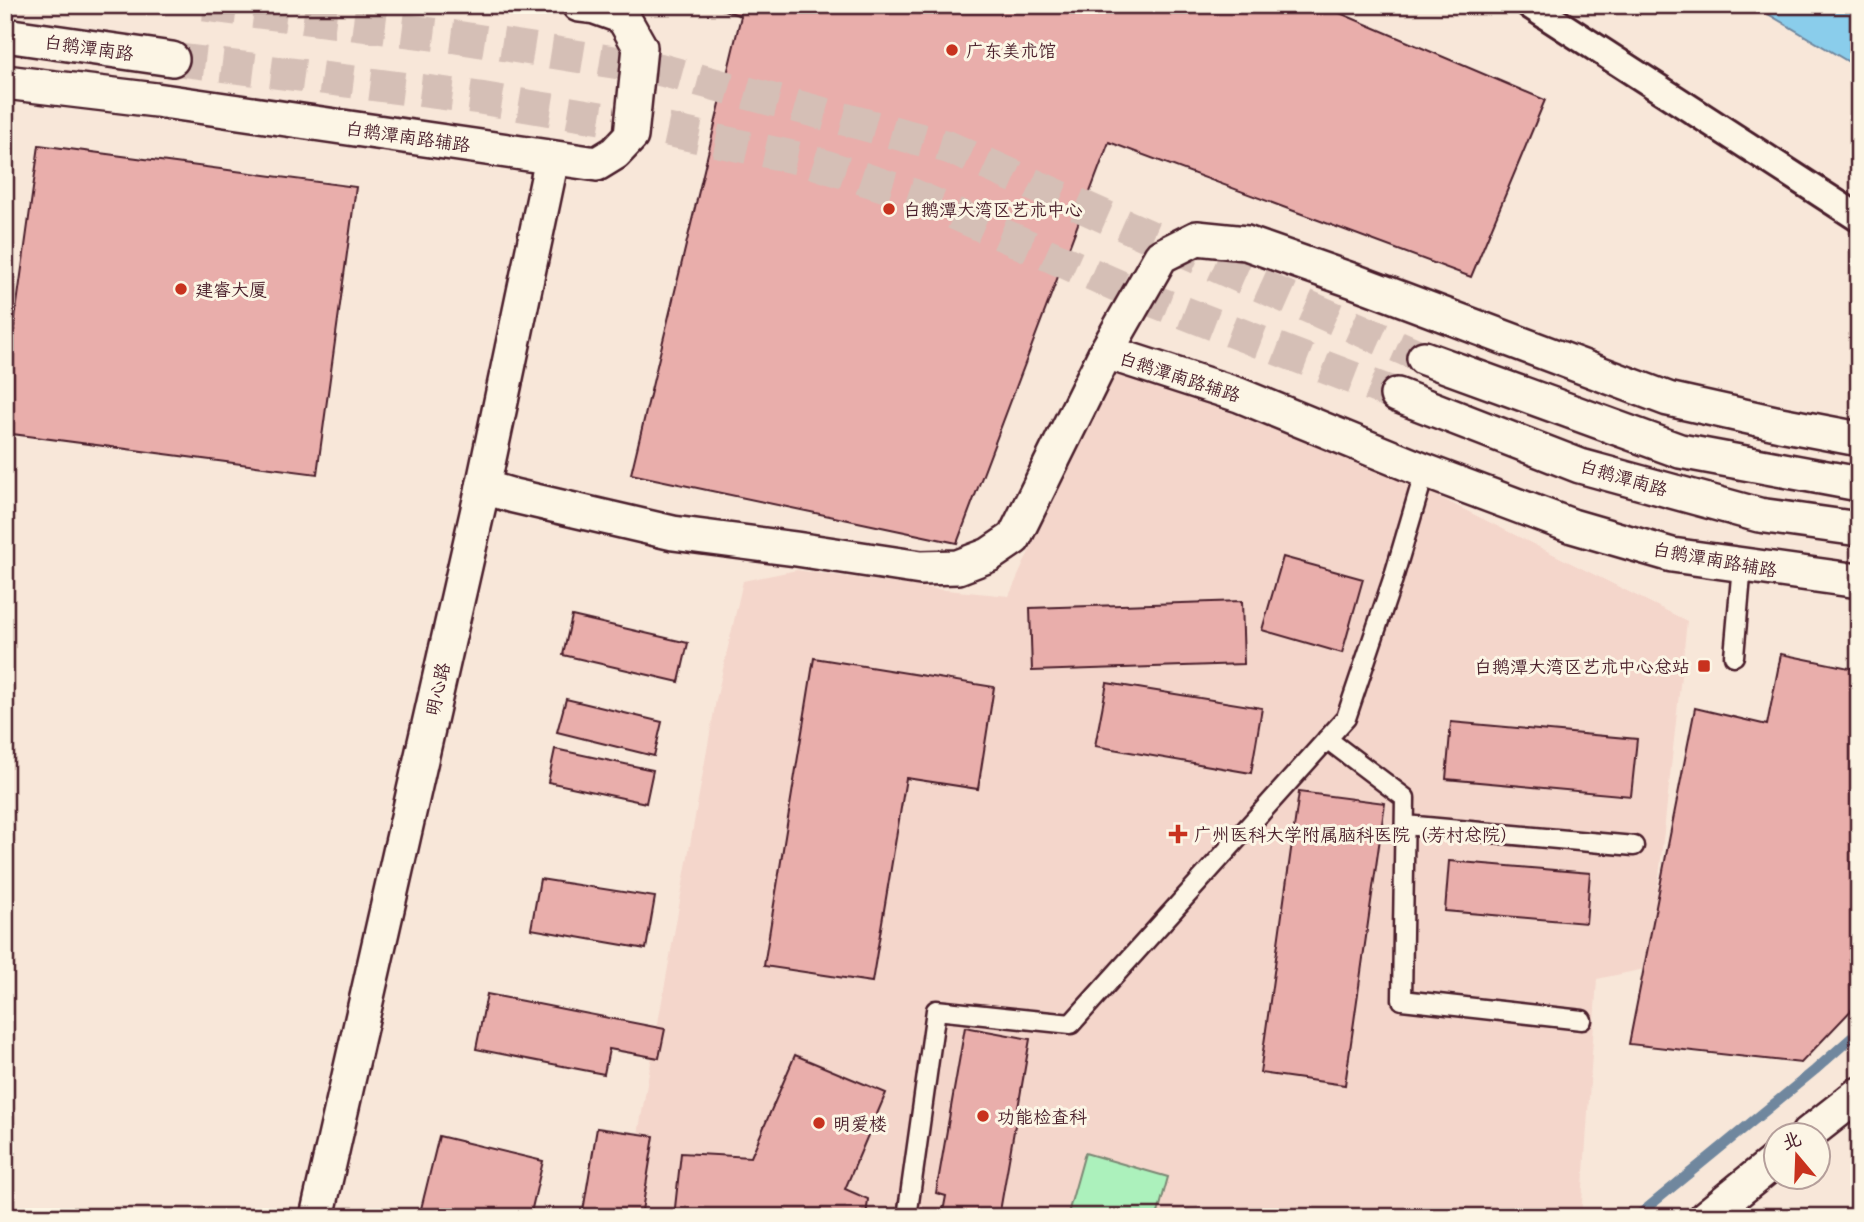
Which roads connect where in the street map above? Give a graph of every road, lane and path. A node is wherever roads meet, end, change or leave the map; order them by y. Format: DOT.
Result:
graph roads {
  1 [pos="579,5"];
  2 [pos="1530,5"];
  3 [pos="5,35"];
  4 [pos="172,59"];
  5 [pos="5,82"];
  6 [pos="552,159"];
  7 [pos="1859,218"];
  8 [pos="1106,352"];
  9 [pos="1424,358"];
  10 [pos="1397,395"];
  11 [pos="1859,439"];
  12 [pos="1425,471"];
  13 [pos="1859,484"];
  14 [pos="483,487"];
  15 [pos="1859,529"];
  16 [pos="1742,565"];
  17 [pos="1859,581"];
  18 [pos="1734,656"];
  19 [pos="1327,739"];
  20 [pos="1405,825"];
  21 [pos="1634,846"];
  22 [pos="1582,1020"];
  23 [pos="1859,1094"];
  24 [pos="1827,1120"];
  25 [pos="1762,1171"];
  26 [pos="317,1217"];
  27 [pos="907,1217"];
  28 [pos="1706,1217"];
  1 -- 6 [label="street, 白鹅潭南路辅路"];
  2 -- 7 [label="street"];
  3 -- 4 [label="street, 白鹅潭南路"];
  5 -- 6 [label="street, 白鹅潭南路辅路"];
  6 -- 14 [label="street, 明心路"];
  8 -- 11 [label="street, 白鹅潭南路辅路"];
  8 -- 12 [label="street, 白鹅潭南路辅路"];
  8 -- 14 [label="street"];
  9 -- 13 [label="street"];
  10 -- 15 [label="street, 白鹅潭南路"];
  12 -- 16 [label="street, 白鹅潭南路辅路"];
  12 -- 19 [label="lane"];
  14 -- 26 [label="street, 明心路"];
  16 -- 17 [label="street, 白鹅潭南路辅路"];
  16 -- 18 [label="lane"];
  19 -- 20 [label="lane"];
  19 -- 27 [label="lane"];
  20 -- 21 [label="lane"];
  20 -- 22 [label="lane"];
  23 -- 24 [label="street"];
  25 -- 28 [label="street"];
}
